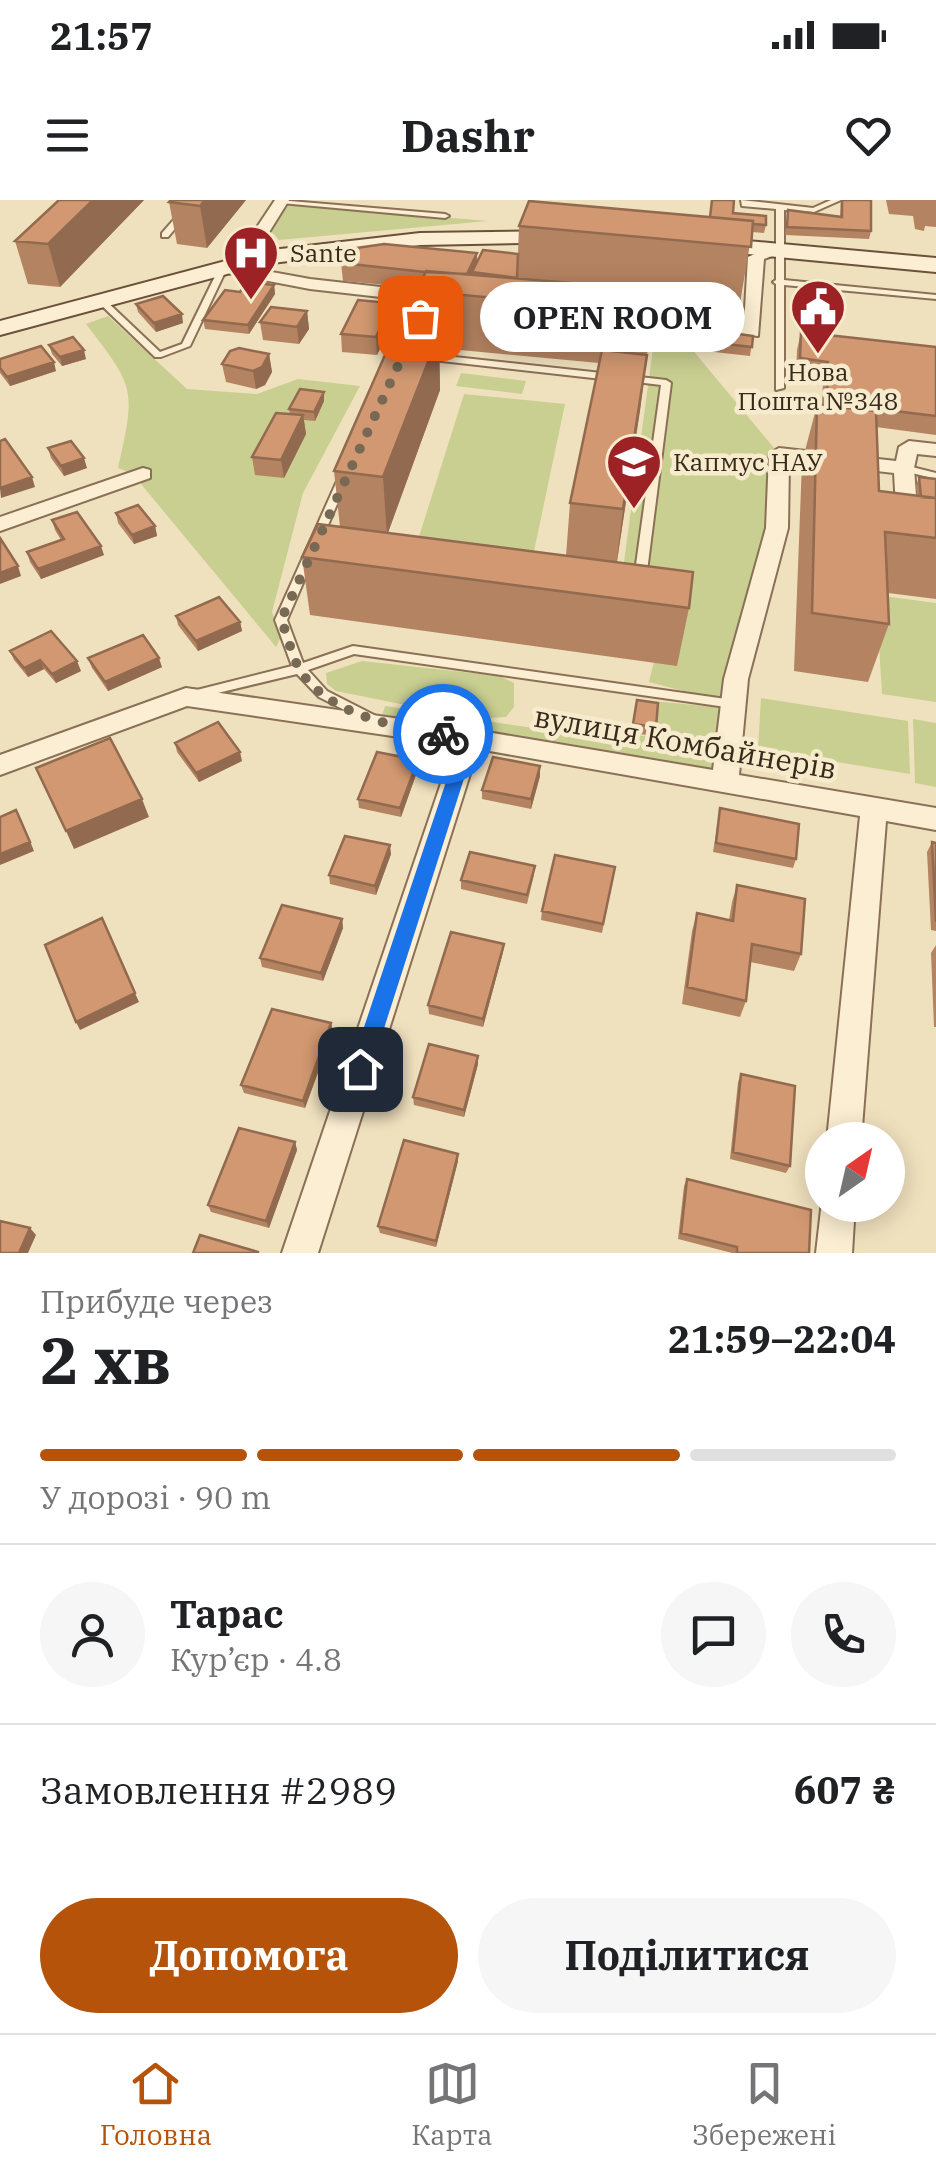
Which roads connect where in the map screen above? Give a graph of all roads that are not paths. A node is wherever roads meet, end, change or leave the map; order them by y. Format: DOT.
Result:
graph roads {
  1 [pos="195,200"];
  2 [pos="282,200"];
  3 [pos="745,200"];
  4 [pos="837,200"];
  5 [pos="780,207"];
  6 [pos="445,216"];
  7 [pos="165,235"];
  8 [pos="598,237"];
  9 [pos="688,243"];
  10 [pos="777,250"];
  11 [pos="263,258"];
  12 [pos="936,265"];
  13 [pos="223,268"];
  14 [pos="777,282"];
  15 [pos="936,298"];
  16 [pos="101,301"];
  17 [pos="467,302"];
  18 [pos="598,316"];
  19 [pos="0,328"];
  20 [pos="421,356"];
  21 [pos="779,388"];
  22 [pos="936,450"];
  23 [pos="904,468"];
  24 [pos="347,471"];
  25 [pos="143,474"];
  26 [pos="936,476"];
  27 [pos="0,524"];
  28 [pos="314,540"];
  29 [pos="330,542"];
  30 [pos="936,545"];
  31 [pos="623,576"];
  32 [pos="299,670"];
  33 [pos="186,697"];
  34 [pos="733,704"];
  35 [pos="385,726"];
  36 [pos="469,738"];
  37 [pos="0,765"];
  38 [pos="725,784"];
  39 [pos="874,808"];
  40 [pos="936,819"];
  41 [pos="846,1122"];
  42 [pos="837,1222"];
  43 [pos="300,1253"];
  44 [pos="834,1253"];
  1 -- 7 [label="lane"];
  2 -- 6 [label="lane"];
  2 -- 11 [label="street"];
  3 -- 5 [label="lane"];
  4 -- 5 [label="lane"];
  5 -- 10 [label="lane"];
  8 -- 11 [label="main road"];
  9 -- 10 [label="main road"];
  10 -- 12 [label="main road"];
  10 -- 14 [label="lane"];
  10 -- 18 [label="street"];
  11 -- 13 [label="main road"];
  13 -- 16 [label="main road"];
  13 -- 16 [label="lane"];
  13 -- 17 [label="street"];
  14 -- 15 [label="lane"];
  14 -- 21 [label="lane"];
  16 -- 19 [label="main road"];
  20 -- 31 [label="lane"];
  22 -- 23 [label="street"];
  23 -- 26 [label="lane"];
  23 -- 30 [label="street"];
  23 -- 34 [label="street"];
  24 -- 28 [label="lane"];
  25 -- 27 [label="street"];
  28 -- 29 [label="lane"];
  28 -- 32 [label="lane"];
  32 -- 33 [label="lane"];
  32 -- 34 [label="lane"];
  32 -- 35 [label="lane"];
  33 -- 35 [label="street, вулиця Комбайнерів"];
  33 -- 37 [label="street"];
  34 -- 38 [label="street"];
  35 -- 36 [label="street, вулиця Комбайнерів"];
  36 -- 38 [label="street, вулиця Комбайнерів"];
  36 -- 43 [label="street"];
  38 -- 39 [label="street, вулиця Комбайнерів"];
  39 -- 40 [label="street, вулиця Комбайнерів"];
  39 -- 41 [label="street"];
  42 -- 44 [label="street"];
}
